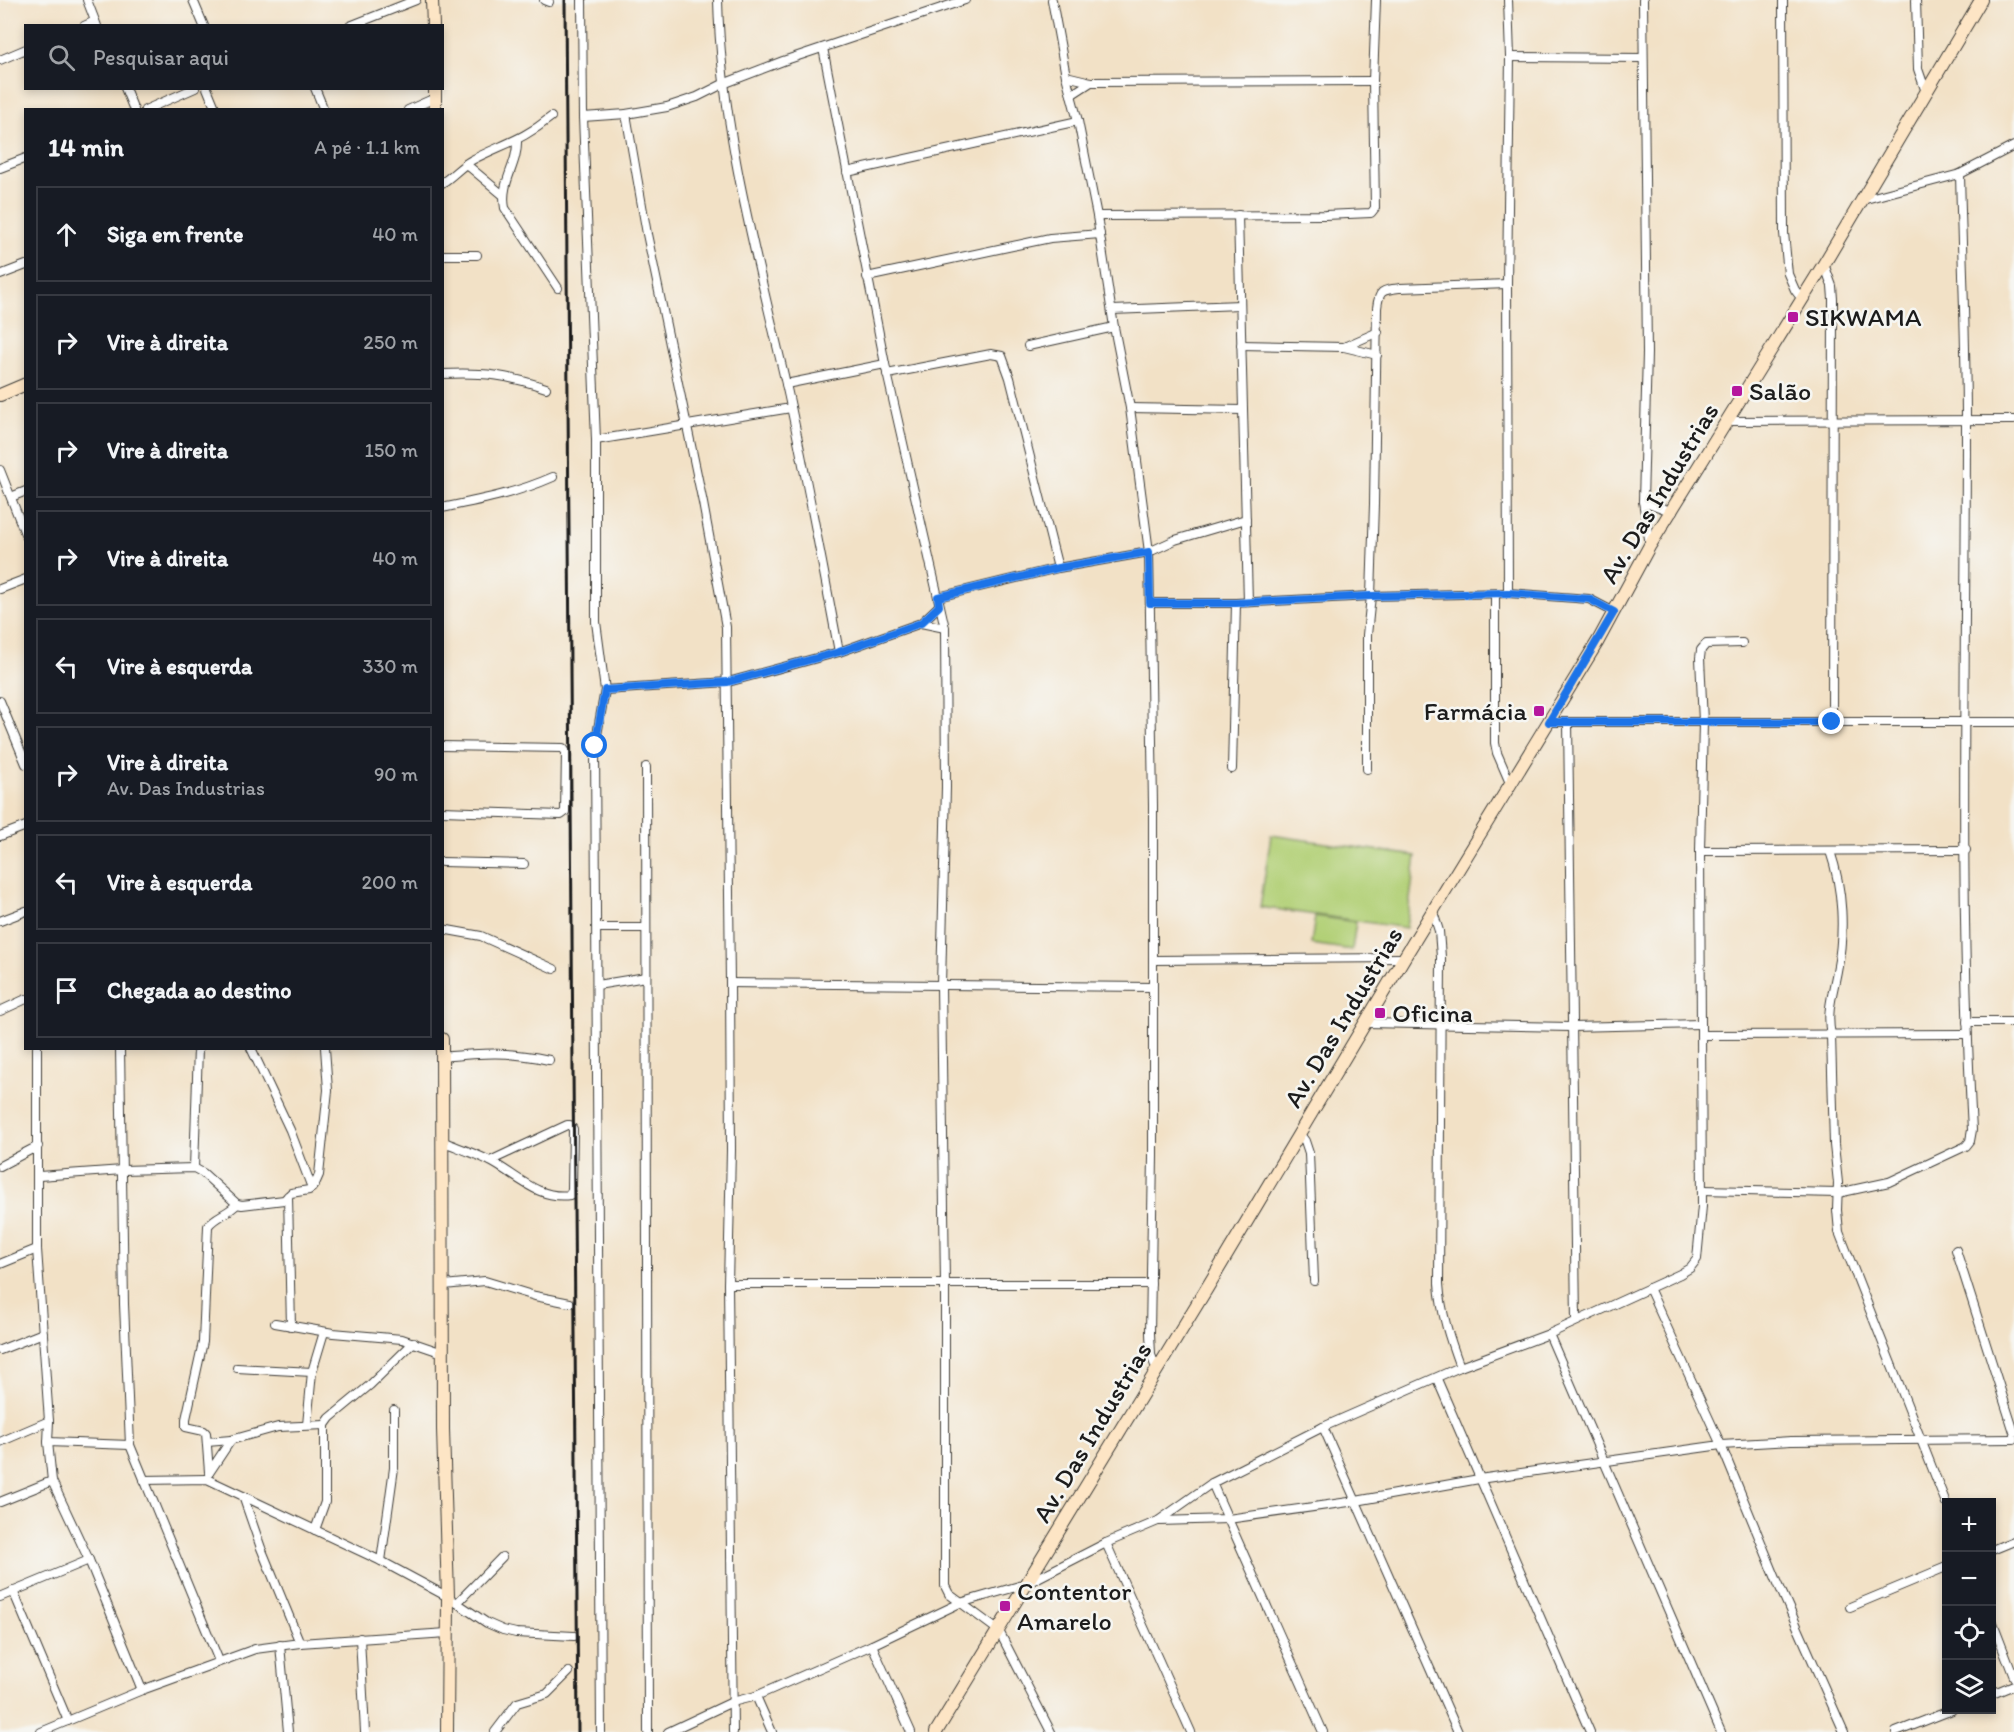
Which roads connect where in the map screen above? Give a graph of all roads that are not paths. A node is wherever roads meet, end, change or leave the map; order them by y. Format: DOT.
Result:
graph roads {
  1 [pos="87,0"];
  2 [pos="193,0"];
  3 [pos="432,0"];
  4 [pos="582,0"];
  5 [pos="718,0"];
  6 [pos="965,0"];
  7 [pos="1052,0"];
  8 [pos="1376,0"];
  9 [pos="1508,0"];
  10 [pos="1643,0"];
  11 [pos="1783,0"];
  12 [pos="1916,0"];
  13 [pos="1981,0"];
  14 [pos="410,1"];
  15 [pos="96,23"];
  16 [pos="203,24"];
  17 [pos="355,24"];
  18 [pos="433,24"];
  19 [pos="823,48"];
  20 [pos="24,50"];
  21 [pos="1509,57"];
  22 [pos="1642,58"];
  23 [pos="0,60"];
  24 [pos="1066,76"];
  25 [pos="1373,81"];
  26 [pos="1091,82"];
  27 [pos="723,84"];
  28 [pos="126,90"];
  29 [pos="190,90"];
  30 [pos="208,90"];
  31 [pos="316,90"];
  32 [pos="1926,92"];
  33 [pos="1071,95"];
  34 [pos="435,99"];
  35 [pos="133,108"];
  36 [pos="149,108"];
  37 [pos="215,108"];
  38 [pos="323,108"];
  39 [pos="413,108"];
  40 [pos="626,114"];
  41 [pos="551,117"];
  42 [pos="583,117"];
  43 [pos="1078,121"];
  44 [pos="517,140"];
  45 [pos="2014,146"];
  46 [pos="24,159"];
  47 [pos="466,164"];
  48 [pos="0,168"];
  49 [pos="847,172"];
  50 [pos="1960,174"];
  51 [pos="444,181"];
  52 [pos="503,195"];
  53 [pos="1862,200"];
  54 [pos="1238,215"];
  55 [pos="1097,216"];
  56 [pos="1100,234"];
  57 [pos="444,255"];
  58 [pos="477,255"];
  59 [pos="1824,264"];
  60 [pos="24,266"];
  61 [pos="0,275"];
  62 [pos="867,277"];
  63 [pos="1507,284"];
  64 [pos="558,288"];
  65 [pos="1800,302"];
  66 [pos="1240,304"];
  67 [pos="1112,310"];
  68 [pos="1114,327"];
  69 [pos="1377,332"];
  70 [pos="1241,345"];
  71 [pos="1028,346"];
  72 [pos="1344,347"];
  73 [pos="1377,355"];
  74 [pos="885,364"];
  75 [pos="887,374"];
  76 [pos="444,375"];
  77 [pos="786,384"];
  78 [pos="24,385"];
  79 [pos="546,388"];
  80 [pos="0,395"];
  81 [pos="791,408"];
  82 [pos="1130,408"];
  83 [pos="1243,410"];
  84 [pos="1833,419"];
  85 [pos="1966,420"];
  86 [pos="2014,420"];
  87 [pos="1728,421"];
  88 [pos="686,425"];
  89 [pos="596,440"];
  90 [pos="0,470"];
  91 [pos="553,477"];
  92 [pos="24,492"];
  93 [pos="11,497"];
  94 [pos="1642,501"];
  95 [pos="444,508"];
  96 [pos="1673,512"];
  97 [pos="1246,519"];
  98 [pos="24,531"];
  99 [pos="1650,545"];
  100 [pos="1149,552"];
  101 [pos="1058,568"];
  102 [pos="24,580"];
  103 [pos="0,589"];
  104 [pos="1508,593"];
  105 [pos="1495,594"];
  106 [pos="1371,596"];
  107 [pos="938,601"];
  108 [pos="1248,602"];
  109 [pos="1150,603"];
  110 [pos="1236,603"];
  111 [pos="1614,612"];
  112 [pos="921,623"];
  113 [pos="945,628"];
  114 [pos="1742,643"];
  115 [pos="839,652"];
  116 [pos="728,682"];
  117 [pos="605,690"];
  118 [pos="0,701"];
  119 [pos="1549,722"];
  120 [pos="1568,722"];
  121 [pos="1703,722"];
  122 [pos="1832,722"];
  123 [pos="1964,722"];
  124 [pos="2014,722"];
  125 [pos="444,746"];
  126 [pos="24,759"];
  127 [pos="646,767"];
  128 [pos="1232,769"];
  129 [pos="1367,769"];
  130 [pos="1510,783"];
  131 [pos="444,811"];
  132 [pos="24,826"];
  133 [pos="0,837"];
  134 [pos="1966,850"];
  135 [pos="1700,851"];
  136 [pos="1830,851"];
  137 [pos="1844,851"];
  138 [pos="444,862"];
  139 [pos="524,864"];
  140 [pos="1838,874"];
  141 [pos="24,912"];
  142 [pos="1433,912"];
  143 [pos="0,921"];
  144 [pos="597,928"];
  145 [pos="646,928"];
  146 [pos="444,929"];
  147 [pos="1404,958"];
  148 [pos="1153,960"];
  149 [pos="554,969"];
  150 [pos="646,977"];
  151 [pos="730,982"];
  152 [pos="597,985"];
  153 [pos="941,985"];
  154 [pos="1153,987"];
  155 [pos="24,1000"];
  156 [pos="0,1011"];
  157 [pos="1967,1022"];
  158 [pos="2014,1022"];
  159 [pos="1366,1023"];
  160 [pos="1701,1024"];
  161 [pos="1441,1025"];
  162 [pos="1572,1027"];
  163 [pos="1967,1034"];
  164 [pos="1701,1035"];
  165 [pos="1831,1035"];
  166 [pos="37,1050"];
  167 [pos="120,1050"];
  168 [pos="198,1050"];
  169 [pos="252,1050"];
  170 [pos="325,1050"];
  171 [pos="443,1050"];
  172 [pos="443,1057"];
  173 [pos="549,1060"];
  174 [pos="1299,1133"];
  175 [pos="444,1142"];
  176 [pos="38,1146"];
  177 [pos="490,1161"];
  178 [pos="0,1166"];
  179 [pos="194,1168"];
  180 [pos="123,1170"];
  181 [pos="39,1176"];
  182 [pos="312,1188"];
  183 [pos="1702,1190"];
  184 [pos="1838,1192"];
  185 [pos="288,1196"];
  186 [pos="237,1204"];
  187 [pos="37,1249"];
  188 [pos="1956,1250"];
  189 [pos="0,1264"];
  190 [pos="1314,1281"];
  191 [pos="728,1284"];
  192 [pos="945,1284"];
  193 [pos="1151,1284"];
  194 [pos="444,1285"];
  195 [pos="1649,1288"];
  196 [pos="570,1303"];
  197 [pos="1576,1321"];
  198 [pos="274,1323"];
  199 [pos="291,1326"];
  200 [pos="324,1332"];
  201 [pos="42,1333"];
  202 [pos="1549,1334"];
  203 [pos="414,1342"];
  204 [pos="0,1350"];
  205 [pos="443,1353"];
  206 [pos="1460,1367"];
  207 [pos="237,1368"];
  208 [pos="1156,1368"];
  209 [pos="312,1372"];
  210 [pos="1437,1378"];
  211 [pos="394,1410"];
  212 [pos="49,1421"];
  213 [pos="308,1425"];
  214 [pos="325,1425"];
  215 [pos="1323,1427"];
  216 [pos="2014,1432"];
  217 [pos="2014,1439"];
  218 [pos="231,1440"];
  219 [pos="1923,1440"];
  220 [pos="0,1442"];
  221 [pos="48,1442"];
  222 [pos="207,1442"];
  223 [pos="130,1445"];
  224 [pos="1721,1445"];
  225 [pos="1604,1461"];
  226 [pos="208,1476"];
  227 [pos="1479,1479"];
  228 [pos="144,1480"];
  229 [pos="52,1481"];
  230 [pos="1212,1483"];
  231 [pos="243,1496"];
  232 [pos="1945,1498"];
  233 [pos="1356,1501"];
  234 [pos="0,1502"];
  235 [pos="1228,1520"];
  236 [pos="1158,1521"];
  237 [pos="315,1530"];
  238 [pos="2014,1541"];
  239 [pos="1106,1544"];
  240 [pos="1996,1548"];
  241 [pos="502,1557"];
  242 [pos="89,1560"];
  243 [pos="381,1561"];
  244 [pos="1942,1569"];
  245 [pos="1026,1584"];
  246 [pos="13,1591"];
  247 [pos="0,1597"];
  248 [pos="452,1600"];
  249 [pos="960,1603"];
  250 [pos="1850,1607"];
  251 [pos="1996,1630"];
  252 [pos="999,1631"];
  253 [pos="447,1634"];
  254 [pos="574,1636"];
  255 [pos="360,1638"];
  256 [pos="300,1642"];
  257 [pos="280,1645"];
  258 [pos="873,1645"];
  259 [pos="219,1661"];
  260 [pos="569,1672"];
  261 [pos="2014,1677"];
  262 [pos="2014,1685"];
  263 [pos="142,1690"];
  264 [pos="1996,1692"];
  265 [pos="756,1696"];
  266 [pos="732,1702"];
  267 [pos="1942,1714"];
  268 [pos="68,1721"];
  269 [pos="41,1732"];
  270 [pos="288,1732"];
  271 [pos="365,1732"];
  272 [pos="447,1732"];
  273 [pos="495,1732"];
  274 [pos="601,1732"];
  275 [pos="648,1732"];
  276 [pos="668,1732"];
  277 [pos="733,1732"];
  278 [pos="772,1732"];
  279 [pos="910,1732"];
  280 [pos="936,1732"];
  281 [pos="1051,1732"];
  282 [pos="1191,1732"];
  283 [pos="1323,1732"];
  284 [pos="1458,1732"];
  285 [pos="1590,1732"];
  286 [pos="1721,1732"];
  287 [pos="1844,1732"];
  288 [pos="1896,1732"];
  1 -- 15 [label="street"];
  2 -- 16 [label="street"];
  3 -- 18 [label="main road"];
  4 -- 42 [label="street"];
  5 -- 27 [label="street"];
  6 -- 19 [label="street"];
  7 -- 24 [label="street"];
  8 -- 25 [label="street"];
  9 -- 21 [label="street"];
  10 -- 22 [label="street"];
  11 -- 65 [label="street"];
  12 -- 32 [label="street"];
  13 -- 32 [label="main road"];
  14 -- 17 [label="street"];
  19 -- 27 [label="street"];
  19 -- 49 [label="street"];
  20 -- 23 [label="street"];
  21 -- 22 [label="street"];
  21 -- 63 [label="street"];
  22 -- 94 [label="street"];
  24 -- 26 [label="street"];
  24 -- 33 [label="street"];
  25 -- 26 [label="street"];
  25 -- 54 [label="street"];
  26 -- 33 [label="street"];
  27 -- 40 [label="street"];
  27 -- 77 [label="street"];
  28 -- 35 [label="street"];
  29 -- 36 [label="street"];
  30 -- 37 [label="street"];
  31 -- 38 [label="street"];
  32 -- 53 [label="main road"];
  33 -- 43 [label="street"];
  34 -- 39 [label="street"];
  40 -- 42 [label="street"];
  40 -- 88 [label="street"];
  41 -- 44 [label="street"];
  42 -- 89 [label="street"];
  43 -- 49 [label="street"];
  43 -- 55 [label="street"];
  44 -- 47 [label="street"];
  44 -- 52 [label="street"];
  45 -- 50 [label="street"];
  46 -- 48 [label="street"];
  47 -- 51 [label="street"];
  47 -- 52 [label="street"];
  49 -- 62 [label="street"];
  50 -- 53 [label="street"];
  50 -- 85 [label="street"];
  52 -- 64 [label="street"];
  53 -- 59 [label="main road"];
  54 -- 55 [label="street"];
  54 -- 66 [label="street"];
  55 -- 56 [label="street"];
  56 -- 62 [label="street"];
  56 -- 67 [label="street"];
  57 -- 58 [label="street"];
  59 -- 65 [label="main road"];
  59 -- 84 [label="street"];
  60 -- 61 [label="street"];
  62 -- 74 [label="street"];
  63 -- 69 [label="street"];
  63 -- 104 [label="street"];
  65 -- 87 [label="main road, Av. Das Industrias"];
  66 -- 67 [label="street"];
  66 -- 70 [label="street"];
  67 -- 68 [label="street"];
  68 -- 71 [label="street"];
  68 -- 82 [label="street"];
  69 -- 72 [label="street"];
  69 -- 73 [label="street"];
  70 -- 72 [label="street"];
  70 -- 83 [label="street"];
  72 -- 73 [label="street"];
  73 -- 106 [label="street"];
  74 -- 75 [label="street"];
  74 -- 77 [label="street"];
  75 -- 101 [label="street"];
  75 -- 107 [label="street"];
  76 -- 79 [label="street"];
  77 -- 81 [label="street"];
  78 -- 80 [label="main road"];
  81 -- 88 [label="street"];
  81 -- 115 [label="street"];
  82 -- 83 [label="street"];
  82 -- 100 [label="street"];
  83 -- 97 [label="street"];
  84 -- 85 [label="street"];
  84 -- 87 [label="street"];
  84 -- 122 [label="street"];
  85 -- 86 [label="street"];
  85 -- 123 [label="street"];
  87 -- 96 [label="main road, Av. Das Industrias"];
  88 -- 89 [label="street"];
  88 -- 116 [label="street"];
  89 -- 117 [label="street"];
  90 -- 93 [label="street"];
  91 -- 95 [label="street"];
  92 -- 93 [label="street"];
  93 -- 98 [label="street"];
  94 -- 96 [label="street"];
  94 -- 99 [label="street"];
  96 -- 99 [label="main road, Av. Das Industrias"];
  97 -- 100 [label="street"];
  97 -- 108 [label="street"];
  99 -- 111 [label="main road, Av. Das Industrias"];
  100 -- 101 [label="street"];
  100 -- 109 [label="street"];
  101 -- 107 [label="street"];
  102 -- 103 [label="street"];
  104 -- 105 [label="street"];
  104 -- 111 [label="street"];
  105 -- 106 [label="street"];
  105 -- 130 [label="street"];
  106 -- 108 [label="street"];
  106 -- 129 [label="street"];
  107 -- 112 [label="street"];
  107 -- 113 [label="street"];
  108 -- 110 [label="street"];
  109 -- 110 [label="street"];
  109 -- 148 [label="street"];
  110 -- 128 [label="street"];
  111 -- 119 [label="main road, Av. Das Industrias"];
  112 -- 113 [label="street"];
  112 -- 115 [label="street"];
  113 -- 153 [label="street"];
  114 -- 121 [label="street"];
  115 -- 116 [label="street"];
  116 -- 117 [label="street"];
  116 -- 151 [label="street"];
  117 -- 144 [label="street"];
  118 -- 126 [label="street"];
  119 -- 120 [label="street"];
  119 -- 130 [label="main road, Av. Das Industrias"];
  120 -- 121 [label="street"];
  120 -- 162 [label="street"];
  121 -- 122 [label="street"];
  121 -- 135 [label="street"];
  122 -- 123 [label="street"];
  123 -- 124 [label="street"];
  123 -- 134 [label="street"];
  125 -- 131 [label="street"];
  127 -- 145 [label="street"];
  130 -- 142 [label="main road, Av. Das Industrias"];
  132 -- 133 [label="street"];
  134 -- 137 [label="street"];
  134 -- 157 [label="street"];
  135 -- 136 [label="street"];
  135 -- 160 [label="street"];
  136 -- 137 [label="street"];
  136 -- 140 [label="street"];
  137 -- 140 [label="street"];
  138 -- 139 [label="street"];
  140 -- 165 [label="street"];
  141 -- 143 [label="street"];
  142 -- 147 [label="main road, Av. Das Industrias"];
  142 -- 161 [label="street"];
  144 -- 145 [label="street"];
  144 -- 152 [label="street"];
  145 -- 150 [label="street"];
  146 -- 149 [label="street"];
  147 -- 148 [label="street"];
  147 -- 159 [label="main road, Av. Das Industrias"];
  148 -- 154 [label="street"];
  150 -- 152 [label="street"];
  150 -- 275 [label="street"];
  151 -- 153 [label="street"];
  151 -- 191 [label="street"];
  152 -- 274 [label="street"];
  153 -- 154 [label="street"];
  153 -- 192 [label="street"];
  154 -- 193 [label="street"];
  155 -- 156 [label="street"];
  157 -- 158 [label="street"];
  157 -- 163 [label="street"];
  159 -- 161 [label="street"];
  159 -- 174 [label="main road, Av. Das Industrias"];
  160 -- 162 [label="street"];
  160 -- 164 [label="street"];
  161 -- 162 [label="street"];
  161 -- 206 [label="street"];
  162 -- 197 [label="street"];
  163 -- 165 [label="street"];
  163 -- 184 [label="street"];
  164 -- 165 [label="street"];
  164 -- 183 [label="street"];
  165 -- 184 [label="street"];
  166 -- 176 [label="street"];
  167 -- 180 [label="street"];
  168 -- 179 [label="street"];
  169 -- 182 [label="street"];
  170 -- 182 [label="street"];
  171 -- 172 [label="main road"];
  172 -- 173 [label="street"];
  172 -- 175 [label="main road"];
  174 -- 190 [label="street"];
  174 -- 208 [label="main road, Av. Das Industrias"];
  175 -- 177 [label="street"];
  175 -- 194 [label="main road"];
  176 -- 178 [label="street"];
  176 -- 181 [label="street"];
  177 -- 177 [label="street"];
  179 -- 180 [label="street"];
  179 -- 186 [label="street"];
  180 -- 181 [label="street"];
  180 -- 223 [label="street"];
  181 -- 187 [label="street"];
  182 -- 185 [label="street"];
  183 -- 184 [label="street"];
  183 -- 195 [label="street"];
  184 -- 219 [label="street"];
  185 -- 186 [label="street"];
  185 -- 199 [label="street"];
  186 -- 222 [label="street"];
  187 -- 189 [label="street"];
  187 -- 201 [label="street"];
  188 -- 216 [label="street"];
  191 -- 192 [label="street"];
  191 -- 266 [label="street"];
  192 -- 193 [label="street"];
  192 -- 249 [label="street"];
  193 -- 208 [label="street"];
  194 -- 196 [label="street"];
  194 -- 205 [label="main road"];
  195 -- 197 [label="street"];
  195 -- 224 [label="street"];
  197 -- 202 [label="street"];
  198 -- 199 [label="street"];
  199 -- 200 [label="street"];
  200 -- 203 [label="street"];
  200 -- 209 [label="street"];
  201 -- 204 [label="street"];
  201 -- 212 [label="street"];
  202 -- 206 [label="street"];
  202 -- 225 [label="street"];
  203 -- 205 [label="street"];
  203 -- 214 [label="street"];
  205 -- 248 [label="main road"];
  206 -- 210 [label="street"];
  207 -- 209 [label="street"];
  208 -- 245 [label="main road, Av. Das Industrias"];
  209 -- 213 [label="street"];
  210 -- 215 [label="street"];
  210 -- 227 [label="street"];
  211 -- 243 [label="street"];
  212 -- 220 [label="street"];
  212 -- 221 [label="street"];
  213 -- 214 [label="street"];
  213 -- 218 [label="street"];
  214 -- 237 [label="street"];
  215 -- 230 [label="street"];
  215 -- 233 [label="street"];
  217 -- 219 [label="street"];
  218 -- 222 [label="street"];
  218 -- 226 [label="street"];
  219 -- 224 [label="street"];
  219 -- 232 [label="street"];
  221 -- 223 [label="street"];
  221 -- 229 [label="street"];
  222 -- 226 [label="street"];
  223 -- 228 [label="street"];
  224 -- 225 [label="street"];
  224 -- 287 [label="street"];
  225 -- 227 [label="street"];
  225 -- 286 [label="street"];
  226 -- 228 [label="street"];
  226 -- 231 [label="street"];
  227 -- 233 [label="street"];
  227 -- 285 [label="street"];
  228 -- 259 [label="street"];
  229 -- 234 [label="street"];
  229 -- 242 [label="street"];
  230 -- 235 [label="street"];
  230 -- 236 [label="street"];
  231 -- 237 [label="street"];
  231 -- 256 [label="street"];
  233 -- 235 [label="street"];
  233 -- 284 [label="street"];
  235 -- 236 [label="street"];
  235 -- 283 [label="street"];
  236 -- 239 [label="street"];
  237 -- 243 [label="street"];
  238 -- 240 [label="street"];
  239 -- 245 [label="street"];
  239 -- 282 [label="street"];
  241 -- 248 [label="street"];
  242 -- 246 [label="street"];
  242 -- 263 [label="street"];
  243 -- 248 [label="street"];
  244 -- 250 [label="street"];
  245 -- 249 [label="street"];
  245 -- 252 [label="main road, Av. Das Industrias"];
  246 -- 247 [label="street"];
  246 -- 268 [label="street"];
  248 -- 253 [label="main road"];
  248 -- 254 [label="street"];
  249 -- 252 [label="street"];
  249 -- 258 [label="street"];
  251 -- 261 [label="street"];
  252 -- 280 [label="main road, Av. Das Industrias"];
  252 -- 281 [label="street"];
  253 -- 255 [label="street"];
  253 -- 272 [label="main road"];
  255 -- 256 [label="street"];
  255 -- 271 [label="street"];
  256 -- 257 [label="street"];
  257 -- 259 [label="street"];
  257 -- 270 [label="street"];
  258 -- 265 [label="street"];
  258 -- 279 [label="street"];
  259 -- 263 [label="street"];
  260 -- 273 [label="street"];
  262 -- 264 [label="street"];
  263 -- 268 [label="street"];
  265 -- 266 [label="street"];
  265 -- 278 [label="street"];
  266 -- 276 [label="street"];
  266 -- 277 [label="street"];
  267 -- 288 [label="street"];
  268 -- 269 [label="street"];
}
